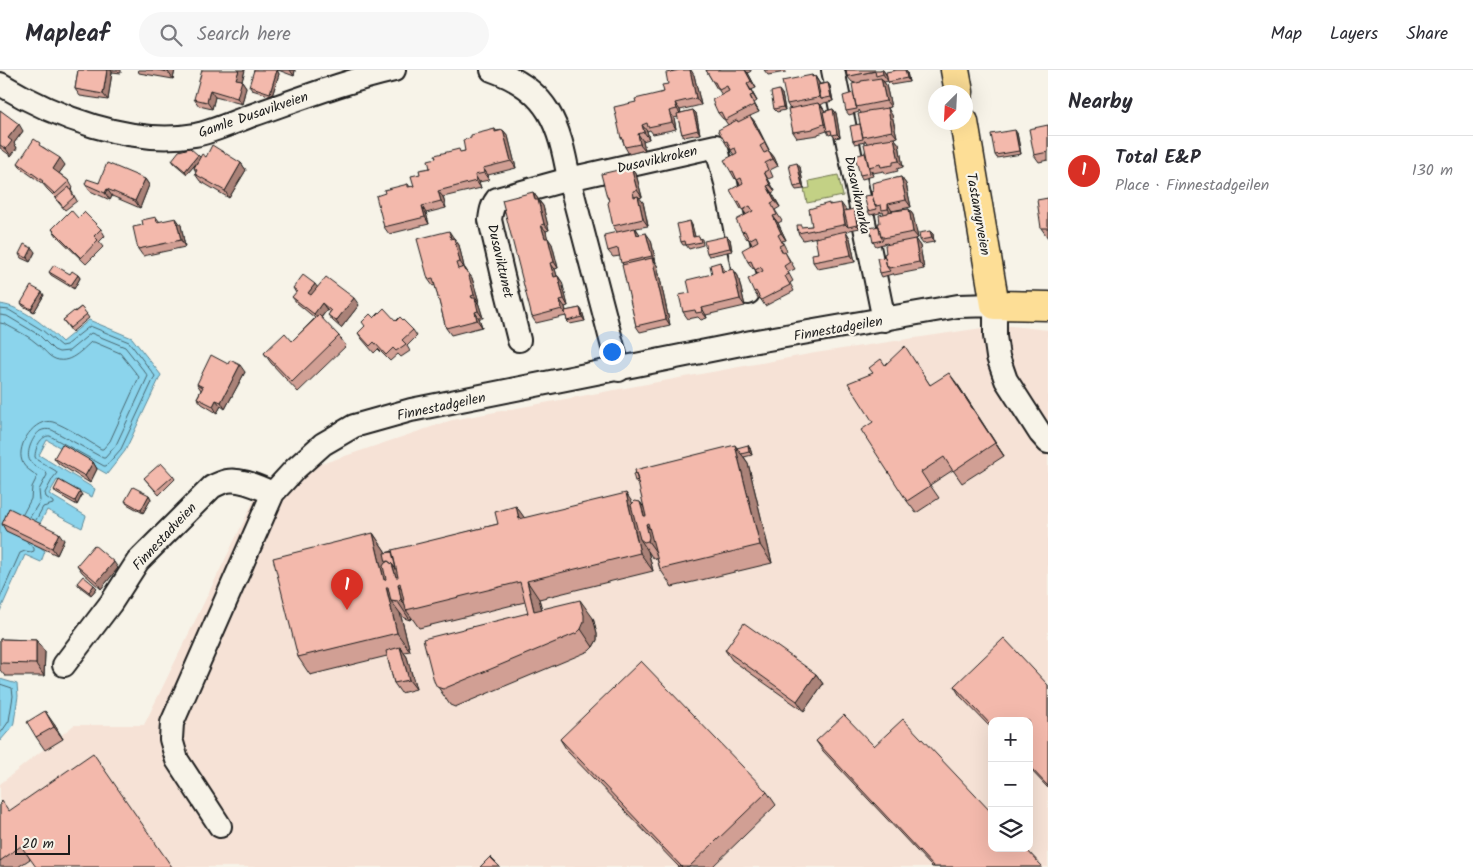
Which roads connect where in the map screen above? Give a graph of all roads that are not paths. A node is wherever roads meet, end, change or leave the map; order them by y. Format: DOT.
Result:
graph roads {
  1 [pos="394,70"];
  2 [pos="492,70"];
  3 [pos="833,70"];
  4 [pos="955,70"];
  5 [pos="322,80"];
  6 [pos="0,84"];
  7 [pos="958,85"];
  8 [pos="965,130"];
  9 [pos="570,179"];
  10 [pos="748,293"];
  11 [pos="994,305"];
  12 [pos="1048,306"];
  13 [pos="884,320"];
  14 [pos="520,340"];
  15 [pos="619,370"];
  16 [pos="1048,442"];
  17 [pos="273,493"];
  18 [pos="64,665"];
  19 [pos="220,826"];
  1 -- 5 [label="street, Gamle Dusavikveien"];
  2 -- 9 [label="street"];
  3 -- 13 [label="street, Dusavikmarka"];
  4 -- 7 [label="main road"];
  5 -- 6 [label="street, Gamle Dusavikveien"];
  8 -- 11 [label="main road, Tastamyrveien"];
  9 -- 10 [label="street, Dusavikkroken"];
  9 -- 14 [label="street, Dusaviktunet"];
  9 -- 15 [label="street"];
  11 -- 12 [label="main road"];
  11 -- 13 [label="street, Finnestadgeilen"];
  11 -- 16 [label="street"];
  13 -- 15 [label="street, Finnestadgeilen"];
  15 -- 17 [label="street, Finnestadgeilen"];
  17 -- 18 [label="street, Finnestadveien"];
  17 -- 19 [label="street, Finnestadgeilen"];
}
